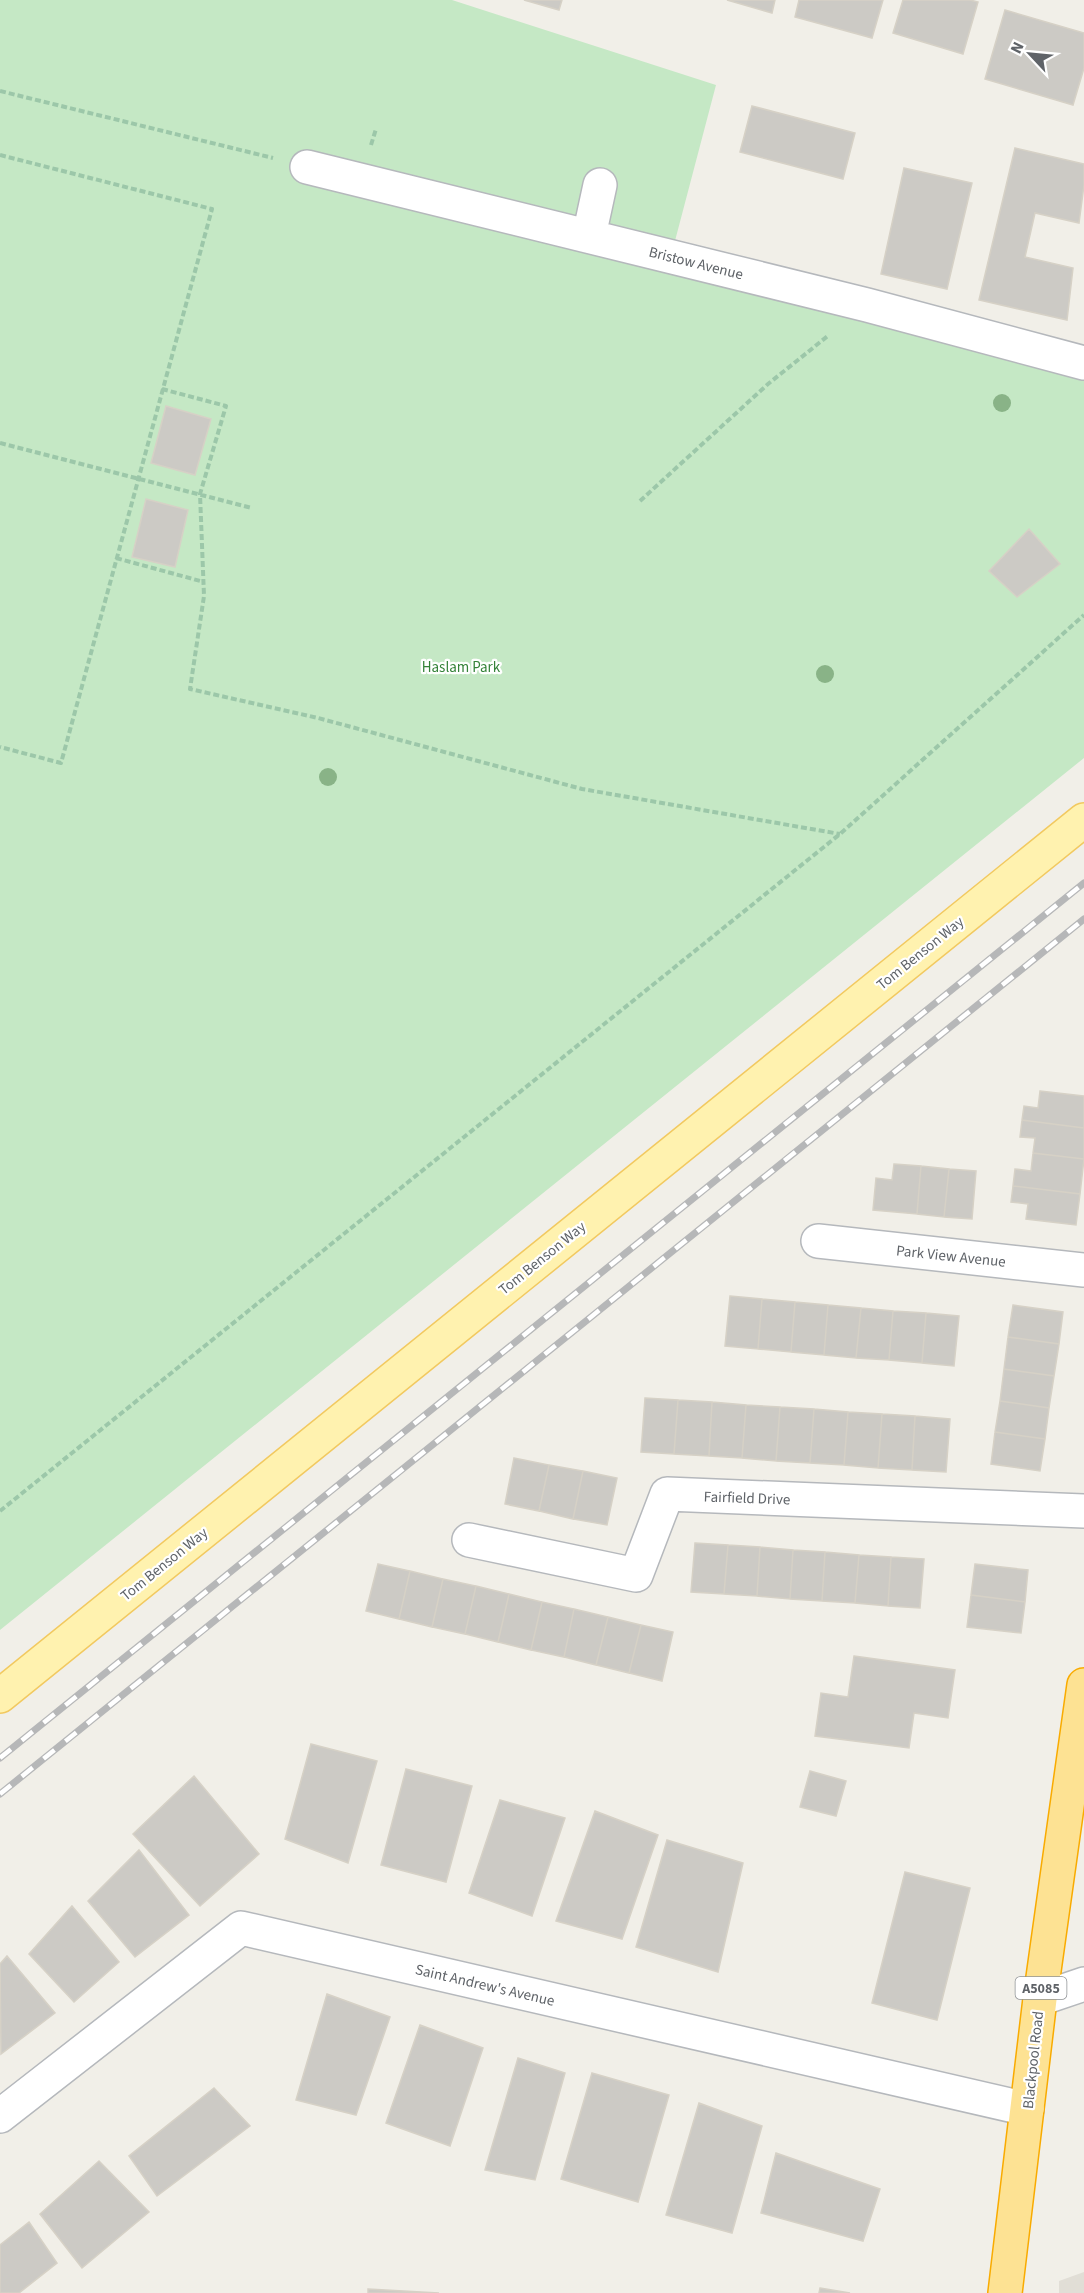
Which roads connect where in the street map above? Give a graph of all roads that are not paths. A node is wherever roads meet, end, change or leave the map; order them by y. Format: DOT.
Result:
graph roads {
  1 [pos="307,166"];
  2 [pos="600,185"];
  3 [pos="589,236"];
  4 [pos="1084,363"];
  5 [pos="1084,820"];
  6 [pos="818,1241"];
  7 [pos="1084,1270"];
  8 [pos="1084,1510"];
  9 [pos="469,1540"];
  10 [pos="1084,1685"];
  11 [pos="0,1696"];
  12 [pos="1084,1984"];
  13 [pos="1040,1999"];
  14 [pos="1027,2109"];
  15 [pos="0,2116"];
  16 [pos="1005,2293"];
  1 -- 3 [label="street, Bristow Avenue"];
  2 -- 3 [label="street"];
  3 -- 4 [label="street, Bristow Avenue"];
  5 -- 11 [label="main road, Tom Benson Way"];
  6 -- 7 [label="street, Park View Avenue"];
  8 -- 9 [label="street, Fairfield Drive"];
  10 -- 13 [label="highway, Blackpool Road / A5085"];
  12 -- 13 [label="street"];
  13 -- 14 [label="highway, Blackpool Road / A5085"];
  14 -- 15 [label="street, Saint Andrew's Avenue"];
  14 -- 16 [label="highway, Blackpool Road / A5085"];
}
